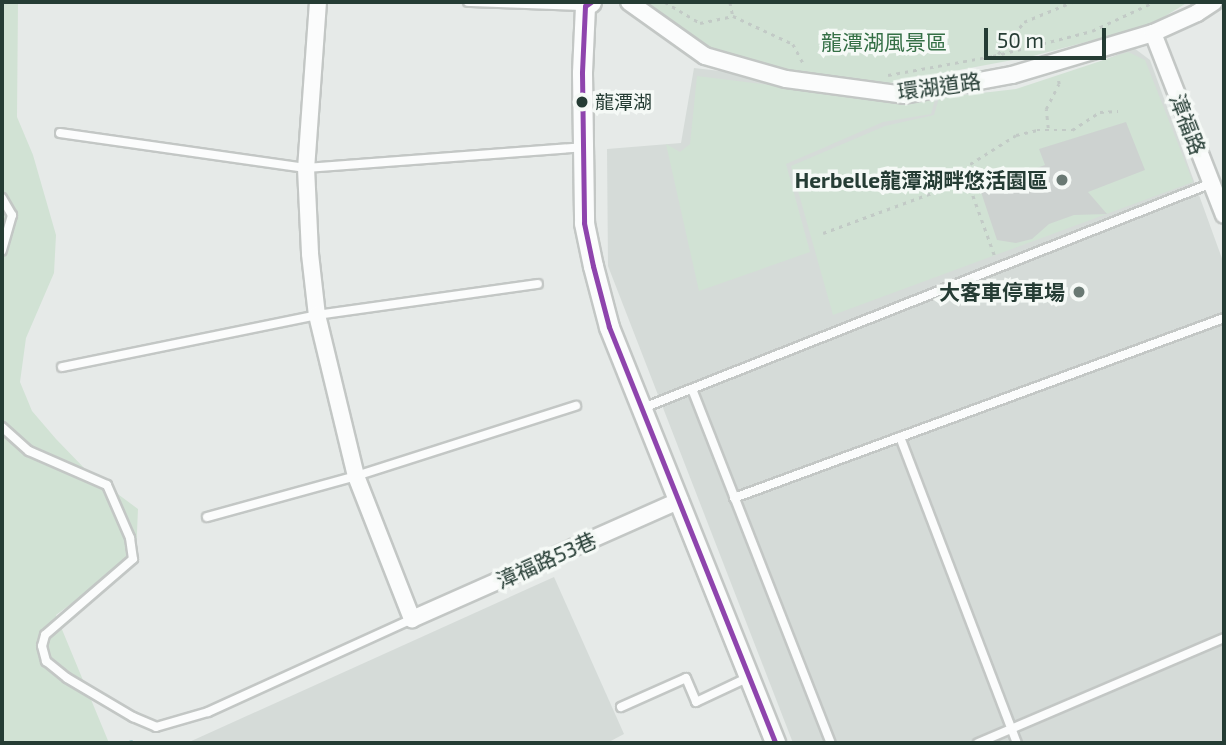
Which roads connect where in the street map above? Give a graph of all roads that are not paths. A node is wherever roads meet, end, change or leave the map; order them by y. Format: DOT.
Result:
graph roads {
  1 [pos="318,2"];
  2 [pos="468,2"];
  3 [pos="629,2"];
  4 [pos="1214,2"];
  5 [pos="588,4"];
  6 [pos="1153,33"];
  7 [pos="60,133"];
  8 [pos="583,147"];
  9 [pos="306,168"];
  10 [pos="1212,183"];
  11 [pos="2,198"];
  12 [pos="1224,215"];
  13 [pos="2,251"];
  14 [pos="538,284"];
  15 [pos="317,315"];
  16 [pos="1224,317"];
  17 [pos="62,367"];
  18 [pos="692,389"];
  19 [pos="576,406"];
  20 [pos="643,408"];
  21 [pos="2,427"];
  22 [pos="900,437"];
  23 [pos="356,475"];
  24 [pos="734,498"];
  25 [pos="680,500"];
  26 [pos="207,517"];
  27 [pos="412,619"];
  28 [pos="1224,638"];
  29 [pos="749,677"];
  30 [pos="621,707"];
  31 [pos="1013,730"];
  32 [pos="775,743"];
  33 [pos="831,743"];
  34 [pos="978,743"];
  35 [pos="1017,743"];
  1 -- 9 [label="street"];
  2 -- 5 [label="lane"];
  3 -- 6 [label="street, 環湖道路"];
  4 -- 6 [label="street, 環湖道路"];
  5 -- 8 [label="street"];
  6 -- 10 [label="street, 漳福路"];
  7 -- 9 [label="lane"];
  8 -- 9 [label="lane"];
  8 -- 20 [label="street"];
  9 -- 15 [label="street"];
  10 -- 12 [label="street, 漳福路"];
  10 -- 18 [label="lane"];
  11 -- 13 [label="lane"];
  14 -- 15 [label="lane"];
  15 -- 17 [label="lane"];
  15 -- 23 [label="street"];
  16 -- 22 [label="lane"];
  18 -- 20 [label="lane"];
  18 -- 24 [label="lane"];
  19 -- 23 [label="lane"];
  20 -- 25 [label="street"];
  21 -- 27 [label="lane"];
  22 -- 24 [label="lane"];
  22 -- 31 [label="lane"];
  23 -- 26 [label="lane"];
  23 -- 27 [label="street"];
  24 -- 33 [label="lane"];
  25 -- 27 [label="street, 漳福路53巷"];
  25 -- 29 [label="street"];
  28 -- 31 [label="lane"];
  29 -- 30 [label="lane"];
  29 -- 32 [label="street"];
  31 -- 34 [label="lane"];
  31 -- 35 [label="lane"];
}
